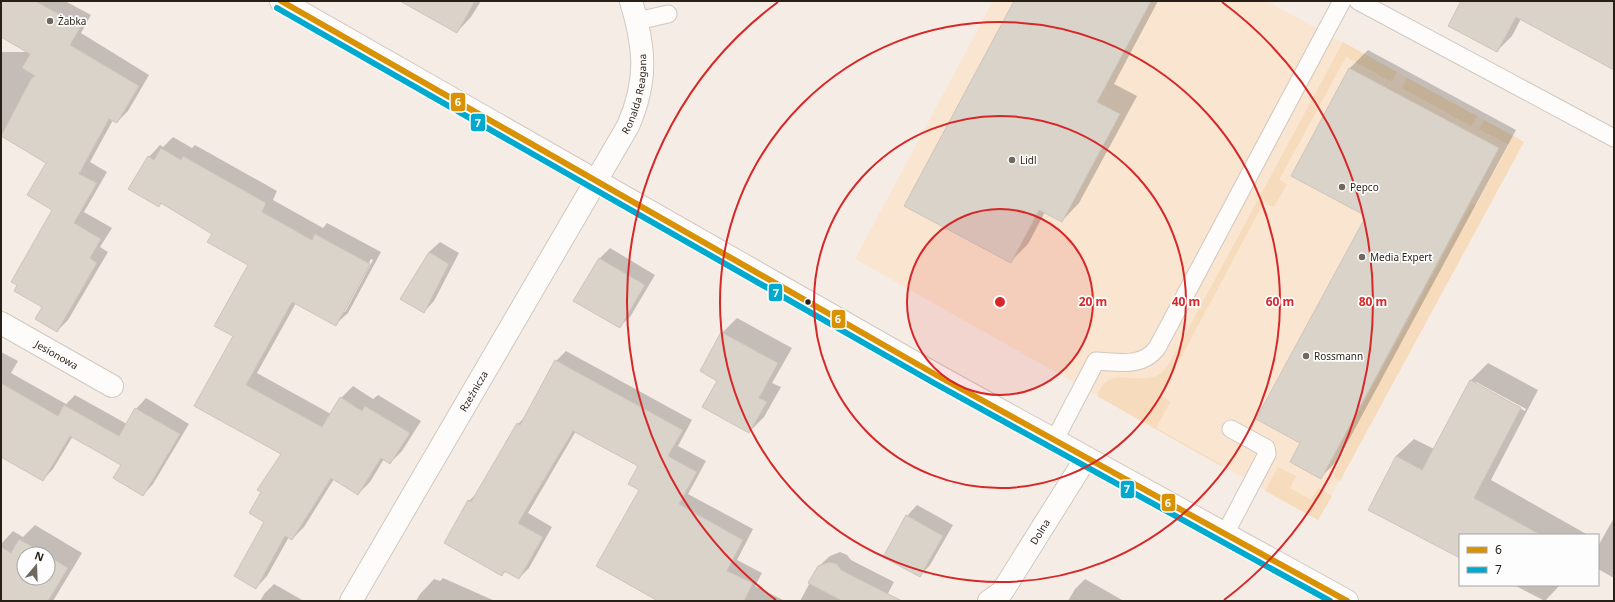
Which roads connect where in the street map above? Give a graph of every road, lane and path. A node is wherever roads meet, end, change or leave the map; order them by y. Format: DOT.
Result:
graph roads {
  1 [pos="281,1"];
  2 [pos="1342,1"];
  3 [pos="1358,1"];
  4 [pos="634,11"];
  5 [pos="668,14"];
  6 [pos="1614,138"];
  7 [pos="596,180"];
  8 [pos="1,323"];
  9 [pos="112,386"];
  10 [pos="1231,429"];
  11 [pos="1054,441"];
  12 [pos="1086,458"];
  13 [pos="1225,534"];
  14 [pos="351,601"];
  15 [pos="989,601"];
  16 [pos="1347,601"];
  1 -- 7 [label="main road"];
  2 -- 11 [label="lane"];
  3 -- 6 [label="lane"];
  4 -- 5 [label="lane"];
  4 -- 7 [label="main road, Ronalda Reagana"];
  7 -- 11 [label="main road"];
  7 -- 14 [label="main road, Rzeźnicza"];
  8 -- 9 [label="main road, Jesionowa"];
  10 -- 13 [label="lane"];
  11 -- 12 [label="main road"];
  12 -- 13 [label="main road"];
  12 -- 15 [label="main road, Dolna"];
  13 -- 16 [label="main road"];
}
